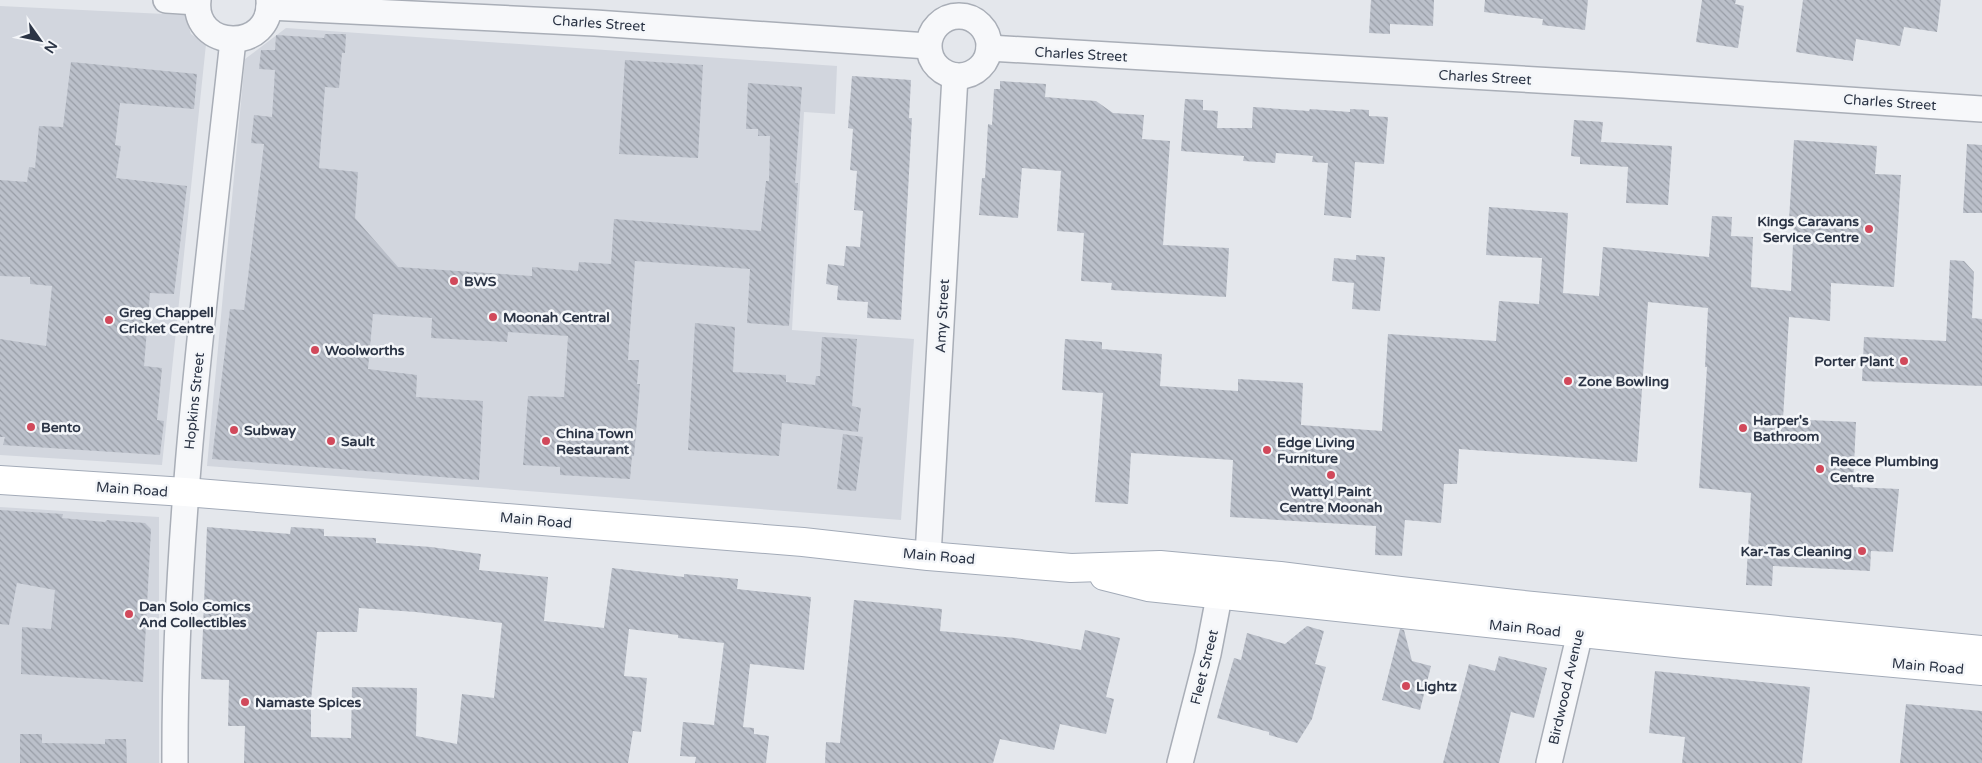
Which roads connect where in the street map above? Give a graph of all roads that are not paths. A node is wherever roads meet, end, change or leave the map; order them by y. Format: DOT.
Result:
graph roads {
  1 [pos="166,0"];
  2 [pos="198,1"];
  3 [pos="269,3"];
  4 [pos="961,8"];
  5 [pos="233,40"];
  6 [pos="928,46"];
  7 [pos="988,48"];
  8 [pos="955,76"];
  9 [pos="1982,108"];
  10 [pos="0,480"];
  11 [pos="185,492"];
  12 [pos="928,556"];
  13 [pos="1222,583"];
  14 [pos="1581,622"];
  15 [pos="1982,650"];
  16 [pos="1982,671"];
  17 [pos="175,763"];
  18 [pos="1180,763"];
  19 [pos="1549,763"];
  1 -- 2 [label="street"];
  2 -- 5 [label="street"];
  3 -- 5 [label="street"];
  3 -- 6 [label="street, Charles Street"];
  4 -- 6 [label="street"];
  4 -- 7 [label="street"];
  5 -- 11 [label="street, Hopkins Street"];
  6 -- 8 [label="street"];
  7 -- 8 [label="street"];
  7 -- 9 [label="street, Charles Street"];
  8 -- 12 [label="street, Amy Street"];
  10 -- 11 [label="main road, Main Road"];
  11 -- 12 [label="main road, Main Road"];
  11 -- 17 [label="street, Hopkins Street"];
  12 -- 13 [label="main road, Main Road"];
  13 -- 14 [label="main road, Main Road"];
  13 -- 18 [label="street, Fleet Street"];
  14 -- 15 [label="main road, Main Road"];
  14 -- 16 [label="main road, Main Road"];
  14 -- 19 [label="street, Birdwood Avenue"];
}
